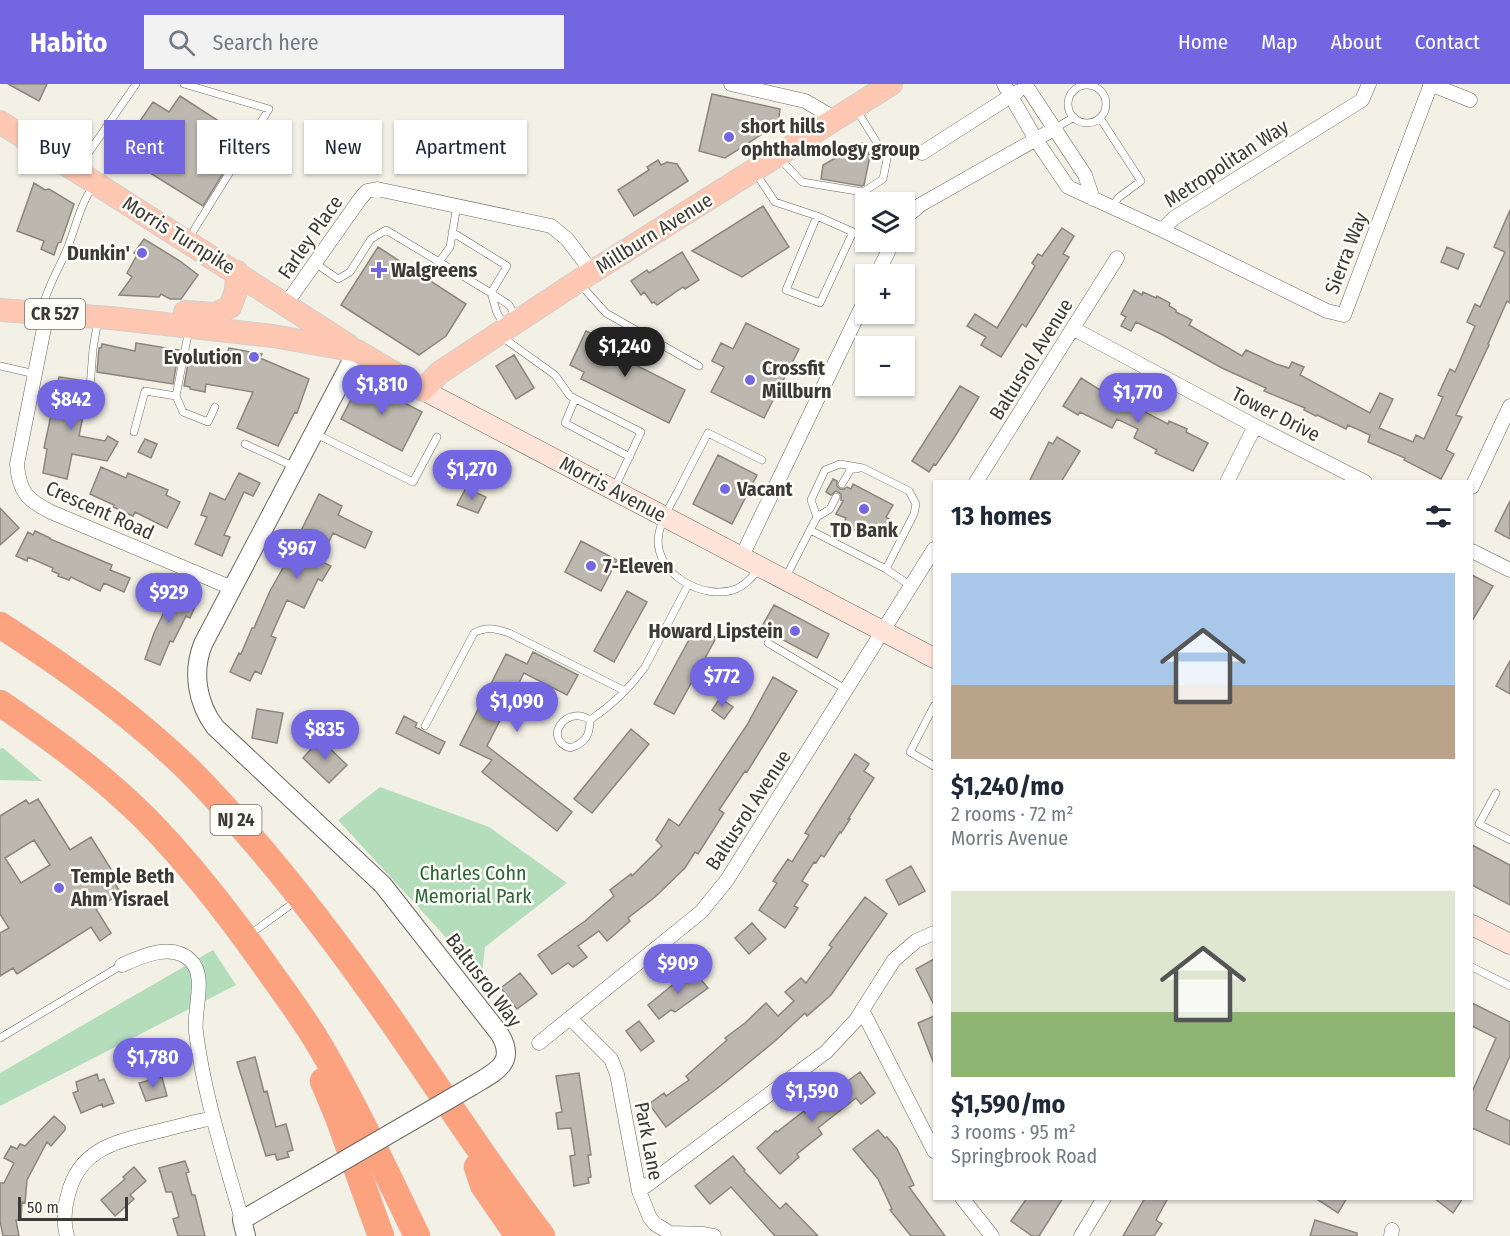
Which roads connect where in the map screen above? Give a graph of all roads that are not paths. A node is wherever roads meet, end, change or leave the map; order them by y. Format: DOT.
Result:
graph roads {
  1 [pos="136,84"];
  2 [pos="184,84"];
  3 [pos="732,84"];
  4 [pos="891,84"];
  5 [pos="1370,84"];
  6 [pos="1430,84"];
  7 [pos="1026,85"];
  8 [pos="1008,90"];
  9 [pos="1470,100"];
  10 [pos="845,113"];
  11 [pos="1074,117"];
  12 [pos="1100,118"];
  13 [pos="1,127"];
  14 [pos="1054,129"];
  15 [pos="1036,141"];
  16 [pos="922,153"];
  17 [pos="777,156"];
  18 [pos="754,170"];
  19 [pos="86,176"];
  20 [pos="1093,200"];
  21 [pos="457,205"];
  22 [pos="1112,208"];
  23 [pos="915,211"];
  24 [pos="817,216"];
  25 [pos="1162,231"];
  26 [pos="452,232"];
  27 [pos="187,241"];
  28 [pos="1118,258"];
  29 [pos="315,262"];
  30 [pos="440,262"];
  31 [pos="237,272"];
  32 [pos="585,276"];
  33 [pos="491,293"];
  34 [pos="286,304"];
  35 [pos="0,310"];
  36 [pos="44,313"];
  37 [pos="105,317"];
  38 [pos="855,321"];
  39 [pos="190,327"];
  40 [pos="508,327"];
  41 [pos="1074,329"];
  42 [pos="357,351"];
  43 [pos="0,366"];
  44 [pos="699,366"];
  45 [pos="35,374"];
  46 [pos="423,390"];
  47 [pos="176,396"];
  48 [pos="575,399"];
  49 [pos="1510,406"];
  50 [pos="215,407"];
  51 [pos="88,414"];
  52 [pos="1255,426"];
  53 [pos="134,432"];
  54 [pos="314,433"];
  55 [pos="437,437"];
  56 [pos="246,444"];
  57 [pos="630,457"];
  58 [pos="762,460"];
  59 [pos="296,467"];
  60 [pos="863,468"];
  61 [pos="977,480"];
  62 [pos="1228,480"];
  63 [pos="1361,480"];
  64 [pos="842,484"];
  65 [pos="1473,485"];
  66 [pos="614,489"];
  67 [pos="836,497"];
  68 [pos="665,516"];
  69 [pos="817,517"];
  70 [pos="810,530"];
  71 [pos="933,551"];
  72 [pos="1473,552"];
  73 [pos="742,556"];
  74 [pos="762,566"];
  75 [pos="886,569"];
  76 [pos="1510,570"];
  77 [pos="785,579"];
  78 [pos="688,585"];
  79 [pos="912,587"];
  80 [pos="232,588"];
  81 [pos="0,625"];
  82 [pos="884,632"];
  83 [pos="768,643"];
  84 [pos="933,657"];
  85 [pos="847,690"];
  86 [pos="625,691"];
  87 [pos="0,703"];
  88 [pos="933,708"];
  89 [pos="590,720"];
  90 [pos="425,726"];
  91 [pos="933,765"];
  92 [pos="1496,793"];
  93 [pos="1510,840"];
  94 [pos="301,898"];
  95 [pos="1473,925"];
  96 [pos="933,933"];
  97 [pos="246,937"];
  98 [pos="1510,943"];
  99 [pos="122,965"];
  100 [pos="1473,968"];
  101 [pos="276,981"];
  102 [pos="1510,986"];
  103 [pos="862,1010"];
  104 [pos="570,1018"];
  105 [pos="0,1038"];
  106 [pos="539,1043"];
  107 [pos="213,1118"];
  108 [pos="464,1127"];
  109 [pos="933,1149"];
  110 [pos="639,1191"];
  111 [pos="964,1200"];
  112 [pos="1103,1200"];
  113 [pos="244,1228"];
  114 [pos="67,1236"];
  115 [pos="381,1236"];
  116 [pos="417,1236"];
  117 [pos="518,1236"];
  118 [pos="542,1236"];
  119 [pos="714,1236"];
  120 [pos="992,1236"];
  121 [pos="1080,1236"];
  1 -- 19 [label="lane"];
  2 -- 27 [label="lane"];
  3 -- 10 [label="street"];
  4 -- 10 [label="main road, Millburn Avenue"];
  5 -- 25 [label="street, Metropolitan Way"];
  6 -- 9 [label="street"];
  6 -- 25 [label="street, Sierra Way"];
  7 -- 8 [label="street"];
  7 -- 14 [label="street"];
  8 -- 15 [label="street, Metropolitan Way"];
  8 -- 16 [label="street"];
  10 -- 17 [label="main road, Millburn Avenue"];
  10 -- 17 [label="lane"];
  11 -- 12 [label="lane"];
  11 -- 12 [label="lane"];
  11 -- 14 [label="lane"];
  12 -- 22 [label="lane"];
  13 -- 19 [label="main road, Morris Turnpike"];
  14 -- 15 [label="street"];
  14 -- 20 [label="street"];
  15 -- 20 [label="street, Metropolitan Way"];
  15 -- 23 [label="street"];
  17 -- 18 [label="main road, Millburn Avenue"];
  18 -- 24 [label="lane"];
  18 -- 32 [label="main road, Millburn Avenue"];
  19 -- 27 [label="main road, Morris Turnpike"];
  19 -- 36 [label="lane"];
  20 -- 22 [label="street, Metropolitan Way"];
  21 -- 26 [label="lane"];
  21 -- 29 [label="street, Farley Place"];
  21 -- 32 [label="street, Farley Place"];
  22 -- 25 [label="street, Metropolitan Way"];
  24 -- 24 [label="lane"];
  26 -- 30 [label="lane"];
  26 -- 33 [label="lane"];
  27 -- 31 [label="main road, Morris Turnpike"];
  28 -- 41 [label="street, Baltusrol Avenue"];
  29 -- 30 [label="lane"];
  29 -- 34 [label="street, Farley Place"];
  30 -- 33 [label="lane"];
  31 -- 34 [label="main road, Morris Turnpike"];
  31 -- 37 [label="main road"];
  32 -- 40 [label="main road, Millburn Avenue"];
  32 -- 44 [label="lane"];
  33 -- 40 [label="lane"];
  33 -- 40 [label="lane"];
  34 -- 42 [label="main road, Morris Turnpike"];
  35 -- 36 [label="main road, Morris Avenue / CR 527"];
  36 -- 37 [label="main road, Morris Avenue / CR 527"];
  36 -- 45 [label="street, Crescent Road"];
  37 -- 39 [label="main road, Morris Avenue / CR 527"];
  37 -- 51 [label="lane"];
  38 -- 73 [label="street"];
  39 -- 42 [label="main road, Morris Avenue / CR 527"];
  39 -- 47 [label="lane"];
  40 -- 46 [label="main road, Millburn Avenue"];
  40 -- 48 [label="lane"];
  41 -- 52 [label="street, Tower Drive"];
  41 -- 61 [label="street, Baltusrol Avenue"];
  42 -- 46 [label="main road, Morris Avenue"];
  42 -- 54 [label="street, Baltusrol Way"];
  43 -- 45 [label="lane"];
  45 -- 80 [label="street, Crescent Road"];
  46 -- 66 [label="main road, Morris Avenue"];
  47 -- 50 [label="lane"];
  47 -- 53 [label="lane"];
  48 -- 57 [label="lane"];
  48 -- 57 [label="lane"];
  49 -- 65 [label="street"];
  52 -- 62 [label="street"];
  52 -- 63 [label="street, Tower Drive"];
  54 -- 55 [label="lane"];
  54 -- 59 [label="street, Baltusrol Way"];
  56 -- 59 [label="lane"];
  57 -- 66 [label="lane"];
  58 -- 68 [label="lane"];
  59 -- 80 [label="street, Baltusrol Way"];
  60 -- 64 [label="lane"];
  60 -- 69 [label="lane"];
  60 -- 75 [label="lane"];
  66 -- 68 [label="main road, Morris Avenue"];
  67 -- 69 [label="lane"];
  68 -- 73 [label="main road, Morris Avenue"];
  68 -- 78 [label="lane"];
  69 -- 70 [label="lane"];
  70 -- 75 [label="lane"];
  70 -- 77 [label="lane"];
  71 -- 79 [label="street, Baltusrol Avenue"];
  72 -- 76 [label="street"];
  73 -- 74 [label="main road, Morris Avenue"];
  74 -- 77 [label="main road, Morris Avenue"];
  74 -- 78 [label="lane"];
  75 -- 79 [label="lane"];
  77 -- 82 [label="main road, Morris Avenue"];
  78 -- 86 [label="lane"];
  79 -- 82 [label="street, Baltusrol Avenue"];
  80 -- 113 [label="street, Baltusrol Way, bridge"];
  81 -- 94 [label="highway, NJ 24"];
  82 -- 84 [label="main road, Morris Avenue"];
  82 -- 85 [label="street, Baltusrol Avenue"];
  83 -- 85 [label="lane"];
  85 -- 104 [label="street, Baltusrol Avenue"];
  86 -- 89 [label="lane"];
  86 -- 90 [label="lane"];
  87 -- 97 [label="highway"];
  88 -- 91 [label="lane"];
  89 -- 89 [label="lane"];
  92 -- 93 [label="lane"];
  94 -- 97 [label="lane"];
  94 -- 108 [label="highway, NJ 24"];
  95 -- 98 [label="main road"];
  96 -- 103 [label="street"];
  97 -- 101 [label="highway"];
  99 -- 105 [label="lane"];
  99 -- 107 [label="street, Baltusrol Way"];
  100 -- 102 [label="lane"];
  101 -- 115 [label="highway"];
  101 -- 116 [label="highway"];
  103 -- 109 [label="street"];
  103 -- 110 [label="street"];
  104 -- 106 [label="street, Baltusrol Avenue"];
  104 -- 110 [label="street, Park Lane"];
  107 -- 113 [label="street, Baltusrol Way"];
  107 -- 114 [label="street"];
  108 -- 117 [label="highway"];
  108 -- 118 [label="highway"];
  110 -- 119 [label="street, Park Lane"];
  111 -- 120 [label="street"];
  112 -- 121 [label="street"];
}
